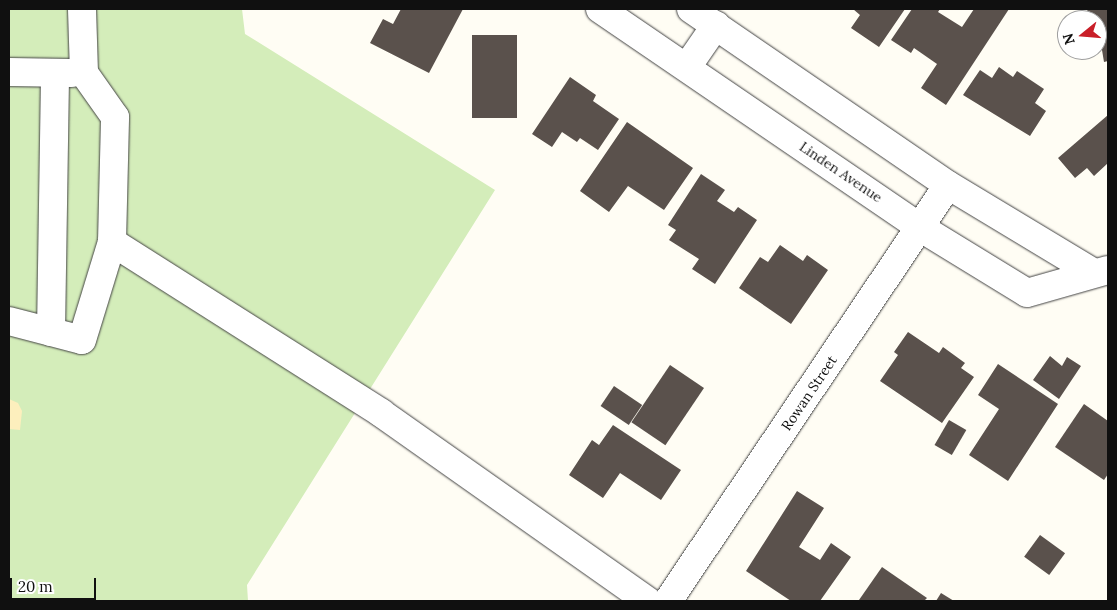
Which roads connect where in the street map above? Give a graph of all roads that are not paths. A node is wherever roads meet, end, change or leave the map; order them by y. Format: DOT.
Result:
graph roads {
  1 [pos="82,9"];
  2 [pos="600,9"];
  3 [pos="691,9"];
  4 [pos="716,25"];
  5 [pos="687,67"];
  6 [pos="9,72"];
  7 [pos="55,73"];
  8 [pos="84,73"];
  9 [pos="948,185"];
  10 [pos="921,228"];
  11 [pos="112,242"];
  12 [pos="1100,271"];
  13 [pos="9,321"];
  14 [pos="51,332"];
  15 [pos="648,601"];
  16 [pos="668,601"];
  1 -- 8 [label="street"];
  2 -- 5 [label="street, Linden Avenue"];
  3 -- 4 [label="street, Linden Avenue"];
  4 -- 5 [label="street"];
  4 -- 9 [label="street, Linden Avenue"];
  5 -- 10 [label="street, Linden Avenue"];
  6 -- 7 [label="street"];
  7 -- 8 [label="street"];
  7 -- 14 [label="street"];
  8 -- 11 [label="street"];
  9 -- 10 [label="street, Rowan Street"];
  9 -- 12 [label="street, Linden Avenue"];
  10 -- 12 [label="street, Linden Avenue"];
  10 -- 16 [label="street, Rowan Street"];
  11 -- 14 [label="street"];
  11 -- 15 [label="street"];
  13 -- 14 [label="street"];
}
